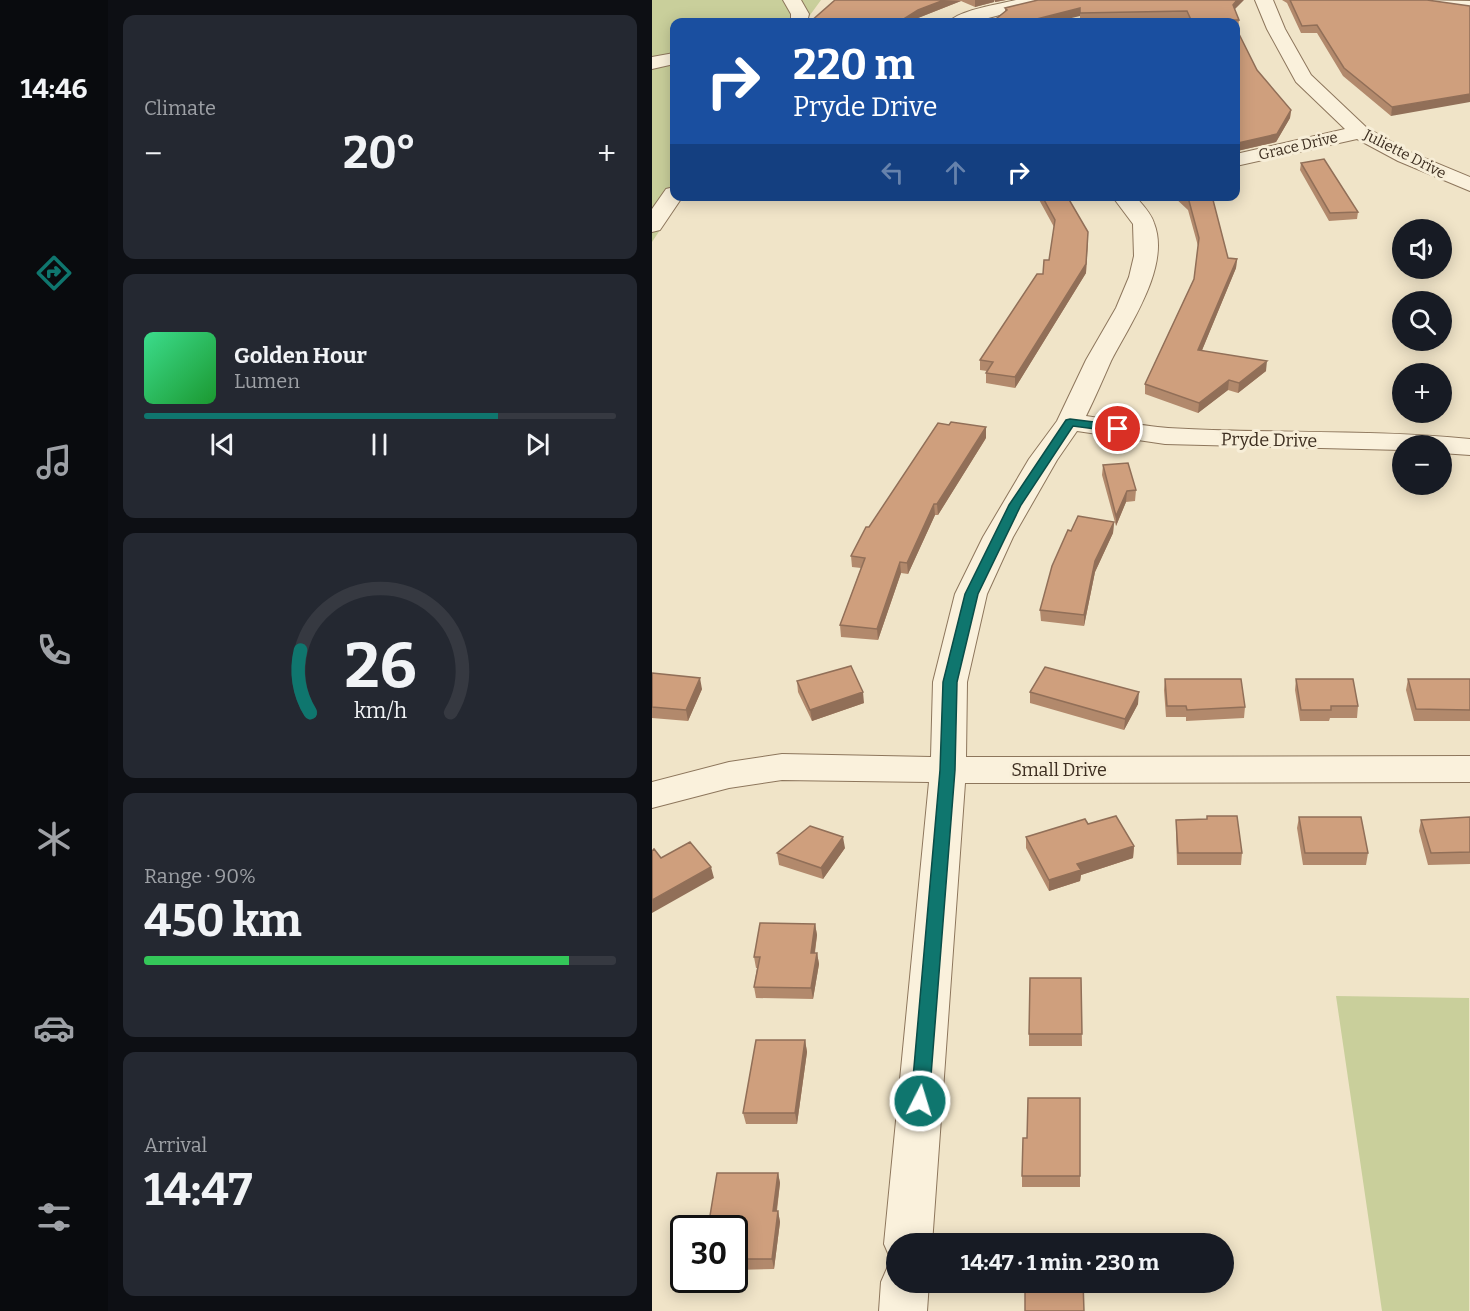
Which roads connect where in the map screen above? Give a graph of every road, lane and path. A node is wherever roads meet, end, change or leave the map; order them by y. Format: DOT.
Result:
graph roads {
  1 [pos="792,0"];
  2 [pos="1036,0"];
  3 [pos="1264,0"];
  4 [pos="1423,0"];
  5 [pos="1470,6"];
  6 [pos="800,18"];
  7 [pos="969,18"];
  8 [pos="670,60"];
  9 [pos="652,63"];
  10 [pos="1360,132"];
  11 [pos="1240,159"];
  12 [pos="1470,185"];
  13 [pos="670,200"];
  14 [pos="1127,201"];
  15 [pos="652,225"];
  16 [pos="1070,422"];
  17 [pos="1470,447"];
  18 [pos="1470,769"];
  19 [pos="948,770"];
  20 [pos="652,795"];
  21 [pos="909,1233"];
  22 [pos="904,1293"];
  23 [pos="902,1311"];
  1 -- 6 [label="street"];
  2 -- 7 [label="street"];
  3 -- 10 [label="street, Juliette Drive"];
  4 -- 5 [label="street"];
  8 -- 9 [label="street"];
  10 -- 11 [label="street, Grace Drive"];
  10 -- 12 [label="street, Juliette Drive"];
  13 -- 15 [label="street"];
  14 -- 16 [label="street"];
  16 -- 17 [label="street, Pryde Drive"];
  16 -- 19 [label="street"];
  18 -- 19 [label="street, Small Drive"];
  19 -- 20 [label="street, Small Drive"];
  19 -- 21 [label="street"];
  22 -- 23 [label="street"];
}
